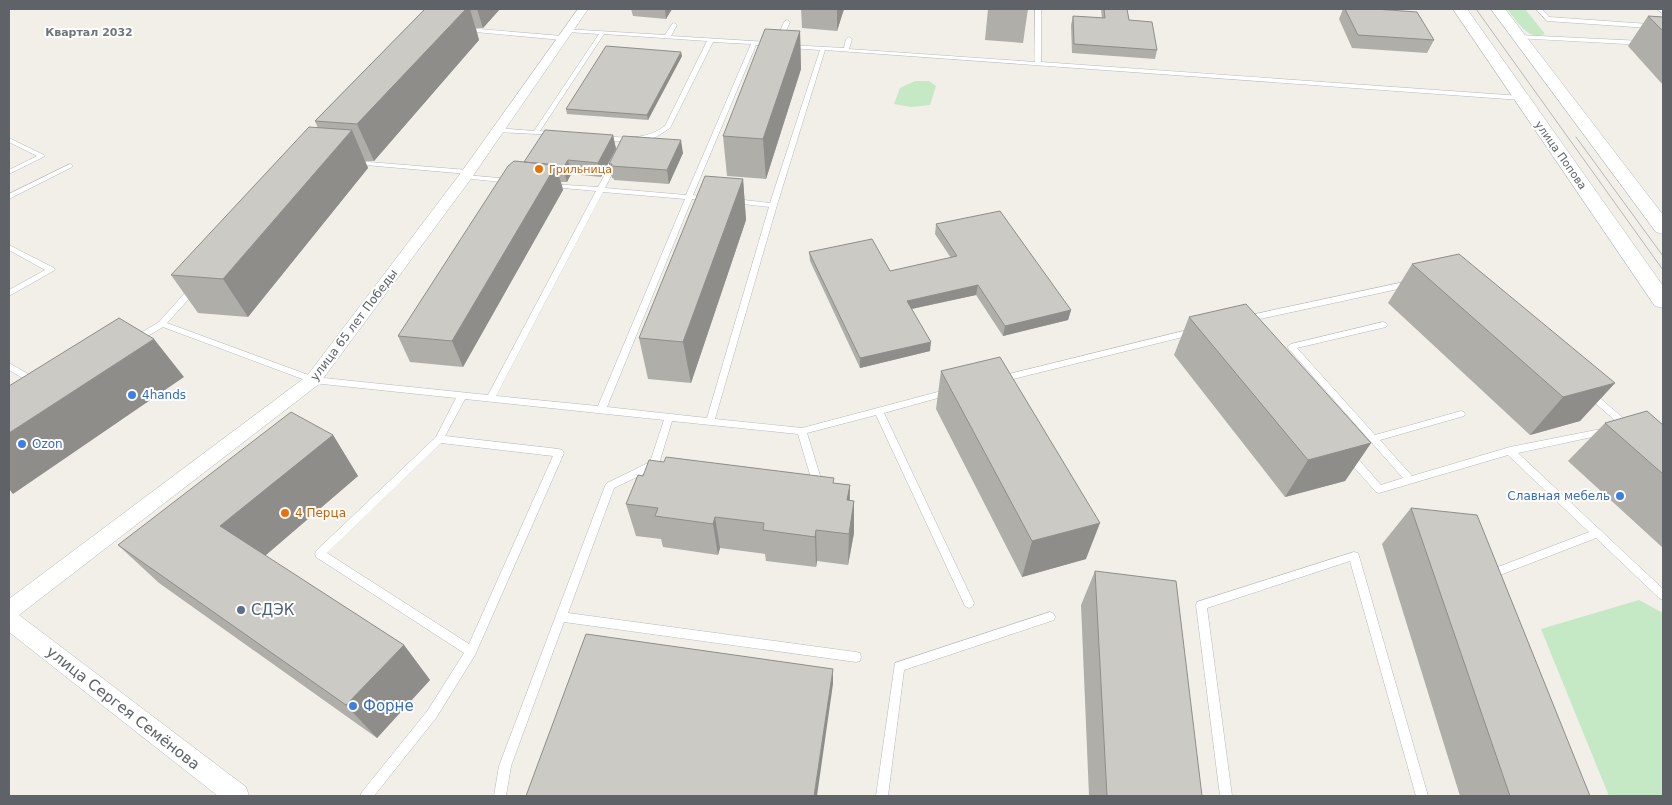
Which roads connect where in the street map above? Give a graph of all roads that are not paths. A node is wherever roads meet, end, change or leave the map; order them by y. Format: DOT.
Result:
graph roads {
  1 [pos="583,9"];
  2 [pos="1038,9"];
  3 [pos="1460,9"];
  4 [pos="1498,9"];
  5 [pos="1539,9"];
  6 [pos="1660,9"];
  7 [pos="1663,12"];
  8 [pos="787,22"];
  9 [pos="674,24"];
  10 [pos="1663,27"];
  11 [pos="464,30"];
  12 [pos="602,33"];
  13 [pos="565,34"];
  14 [pos="667,37"];
  15 [pos="1520,37"];
  16 [pos="711,40"];
  17 [pos="850,40"];
  18 [pos="754,43"];
  19 [pos="1663,44"];
  20 [pos="777,45"];
  21 [pos="823,48"];
  22 [pos="846,50"];
  23 [pos="1038,64"];
  24 [pos="1521,98"];
  25 [pos="497,130"];
  26 [pos="536,133"];
  27 [pos="563,135"];
  28 [pos="599,138"];
  29 [pos="9,140"];
  30 [pos="626,140"];
  31 [pos="351,163"];
  32 [pos="70,166"];
  33 [pos="9,172"];
  34 [pos="466,174"];
  35 [pos="524,182"];
  36 [pos="543,184"];
  37 [pos="601,189"];
  38 [pos="9,197"];
  39 [pos="689,197"];
  40 [pos="717,200"];
  41 [pos="726,201"];
  42 [pos="773,205"];
  43 [pos="1663,228"];
  44 [pos="9,247"];
  45 [pos="201,281"];
  46 [pos="1423,281"];
  47 [pos="9,293"];
  48 [pos="1663,301"];
  49 [pos="1232,322"];
  50 [pos="162,324"];
  51 [pos="1382,325"];
  52 [pos="1203,329"];
  53 [pos="128,345"];
  54 [pos="9,366"];
  55 [pos="314,380"];
  56 [pos="993,381"];
  57 [pos="43,386"];
  58 [pos="1584,389"];
  59 [pos="954,391"];
  60 [pos="462,396"];
  61 [pos="490,399"];
  62 [pos="601,410"];
  63 [pos="878,410"];
  64 [pos="1461,414"];
  65 [pos="669,417"];
  66 [pos="710,421"];
  67 [pos="802,431"];
  68 [pos="439,439"];
  69 [pos="1372,439"];
  70 [pos="1340,445"];
  71 [pos="1510,451"];
  72 [pos="798,480"];
  73 [pos="1409,480"];
  74 [pos="1597,533"];
  75 [pos="1501,588"];
  76 [pos="1663,595"];
  77 [pos="970,603"];
  78 [pos="9,611"];
  79 [pos="560,617"];
  80 [pos="1050,617"];
  81 [pos="9,620"];
  82 [pos="471,651"];
  83 [pos="856,657"];
  84 [pos="237,796"];
  85 [pos="366,796"];
  86 [pos="500,796"];
  87 [pos="882,796"];
  88 [pos="1226,796"];
  89 [pos="1422,796"];
  1 -- 13 [label="street, улица 65 лет Победы"];
  2 -- 23 [label="lane"];
  3 -- 24 [label="main road, улица Попова"];
  4 -- 15 [label="main road"];
  5 -- 10 [label="lane"];
  6 -- 7 [label="lane"];
  8 -- 20 [label="lane"];
  9 -- 14 [label="lane"];
  11 -- 13 [label="lane"];
  12 -- 13 [label="lane"];
  12 -- 14 [label="lane"];
  12 -- 26 [label="lane"];
  13 -- 25 [label="street, улица 65 лет Победы"];
  14 -- 16 [label="lane"];
  15 -- 19 [label="lane"];
  15 -- 43 [label="main road"];
  16 -- 18 [label="lane"];
  16 -- 30 [label="lane"];
  17 -- 22 [label="lane"];
  18 -- 20 [label="lane"];
  18 -- 39 [label="lane"];
  20 -- 21 [label="lane"];
  21 -- 22 [label="lane"];
  21 -- 42 [label="lane"];
  22 -- 23 [label="lane"];
  23 -- 24 [label="lane"];
  24 -- 48 [label="main road, улица Попова"];
  25 -- 26 [label="lane"];
  25 -- 34 [label="street, улица 65 лет Победы"];
  26 -- 27 [label="lane"];
  28 -- 30 [label="lane"];
  29 -- 33 [label="lane"];
  30 -- 37 [label="lane"];
  31 -- 34 [label="lane"];
  32 -- 38 [label="lane"];
  34 -- 35 [label="lane"];
  34 -- 55 [label="street, улица 65 лет Победы"];
  36 -- 37 [label="lane"];
  37 -- 39 [label="lane"];
  37 -- 61 [label="lane"];
  39 -- 40 [label="lane"];
  39 -- 62 [label="lane"];
  41 -- 42 [label="lane"];
  42 -- 66 [label="lane"];
  44 -- 47 [label="lane"];
  45 -- 50 [label="lane"];
  46 -- 49 [label="lane"];
  50 -- 53 [label="lane"];
  50 -- 55 [label="lane"];
  51 -- 69 [label="lane"];
  52 -- 56 [label="lane"];
  54 -- 57 [label="lane"];
  55 -- 60 [label="lane"];
  55 -- 78 [label="street, улица 65 лет Победы"];
  58 -- 71 [label="lane"];
  59 -- 63 [label="lane"];
  60 -- 61 [label="lane"];
  60 -- 68 [label="lane"];
  61 -- 62 [label="lane"];
  62 -- 65 [label="lane"];
  63 -- 67 [label="lane"];
  63 -- 77 [label="lane"];
  64 -- 69 [label="lane"];
  65 -- 66 [label="lane"];
  65 -- 79 [label="lane"];
  66 -- 67 [label="lane"];
  67 -- 72 [label="lane"];
  68 -- 82 [label="lane"];
  68 -- 82 [label="lane"];
  69 -- 73 [label="lane"];
  70 -- 73 [label="lane"];
  71 -- 73 [label="lane"];
  71 -- 74 [label="lane"];
  74 -- 75 [label="lane"];
  74 -- 76 [label="lane"];
  79 -- 83 [label="lane"];
  79 -- 86 [label="lane"];
  80 -- 87 [label="lane"];
  81 -- 84 [label="street, улица Сергея Семёнова"];
  82 -- 85 [label="lane"];
  88 -- 89 [label="lane"];
}
